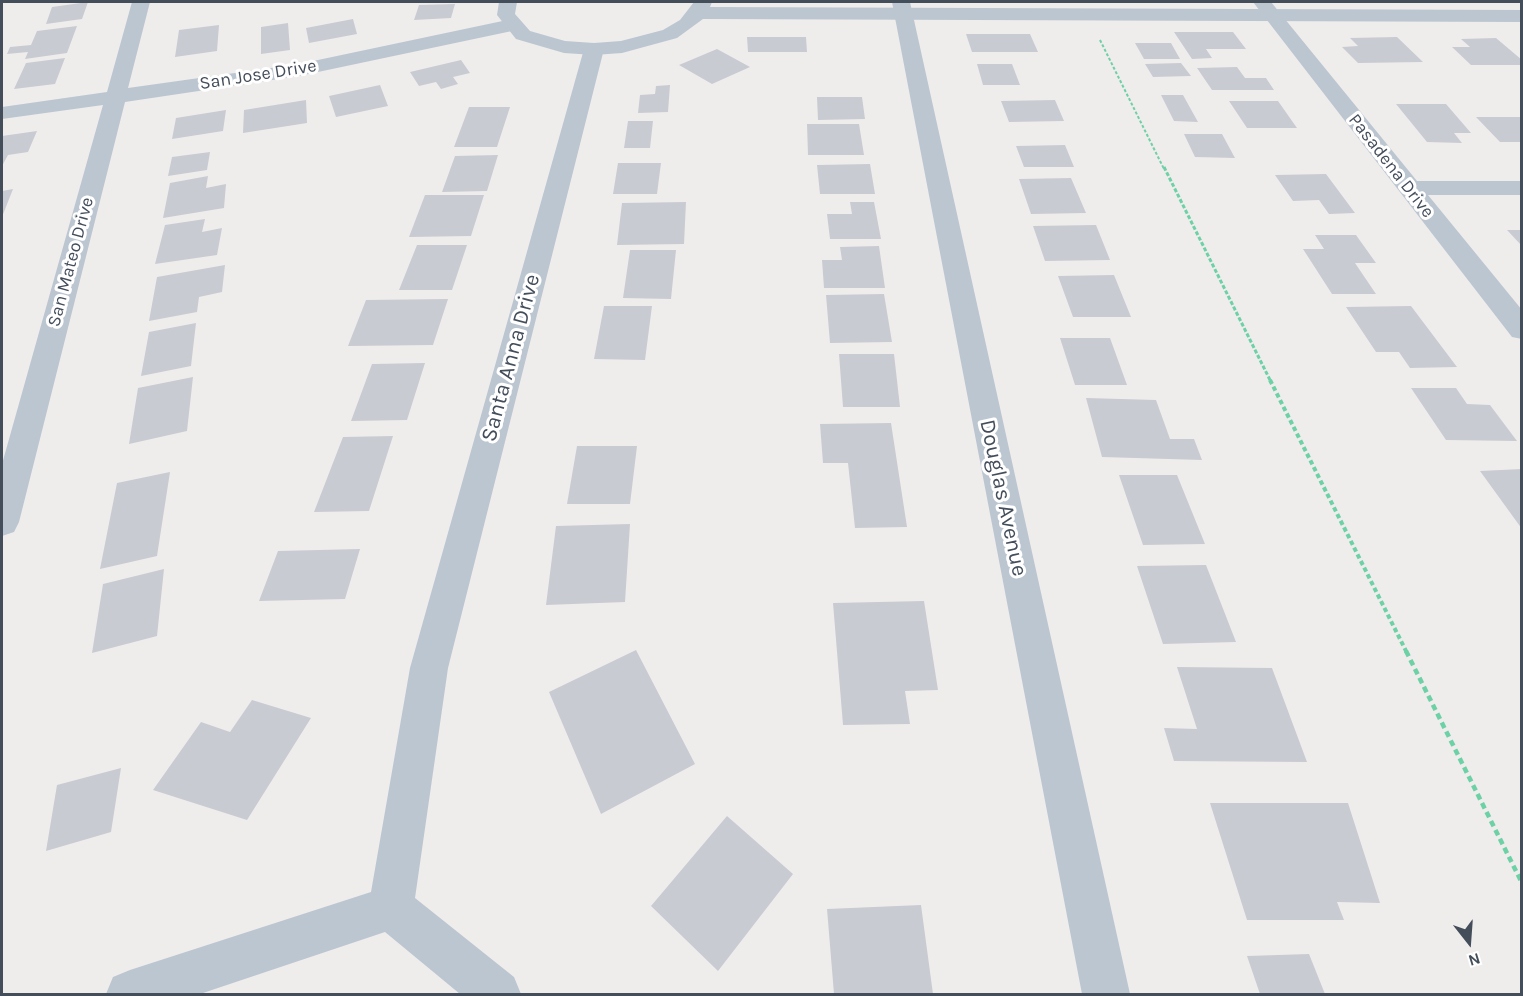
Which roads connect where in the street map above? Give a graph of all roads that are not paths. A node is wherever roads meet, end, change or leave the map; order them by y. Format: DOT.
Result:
graph roads {
  1 [pos="141,2"];
  2 [pos="508,2"];
  3 [pos="700,7"];
  4 [pos="902,8"];
  5 [pos="1267,8"];
  6 [pos="1521,16"];
  7 [pos="512,25"];
  8 [pos="594,49"];
  9 [pos="116,97"];
  10 [pos="2,113"];
  11 [pos="1408,188"];
  12 [pos="1521,189"];
  13 [pos="1521,330"];
  14 [pos="2,522"];
  15 [pos="391,908"];
  16 [pos="130,994"];
  17 [pos="497,994"];
  18 [pos="1106,994"];
  1 -- 9 [label="street, San Mateo Drive"];
  2 -- 7 [label="street"];
  3 -- 4 [label="street"];
  3 -- 8 [label="street"];
  4 -- 5 [label="street"];
  4 -- 18 [label="street, Douglas Avenue"];
  5 -- 6 [label="street"];
  5 -- 11 [label="street, Pasadena Drive"];
  7 -- 8 [label="street"];
  7 -- 9 [label="street, San Jose Drive"];
  8 -- 15 [label="street, Santa Anna Drive"];
  9 -- 10 [label="street, San Jose Drive"];
  9 -- 14 [label="street, San Mateo Drive"];
  11 -- 12 [label="street"];
  11 -- 13 [label="street, Pasadena Drive"];
  15 -- 16 [label="street"];
  15 -- 17 [label="street"];
}
